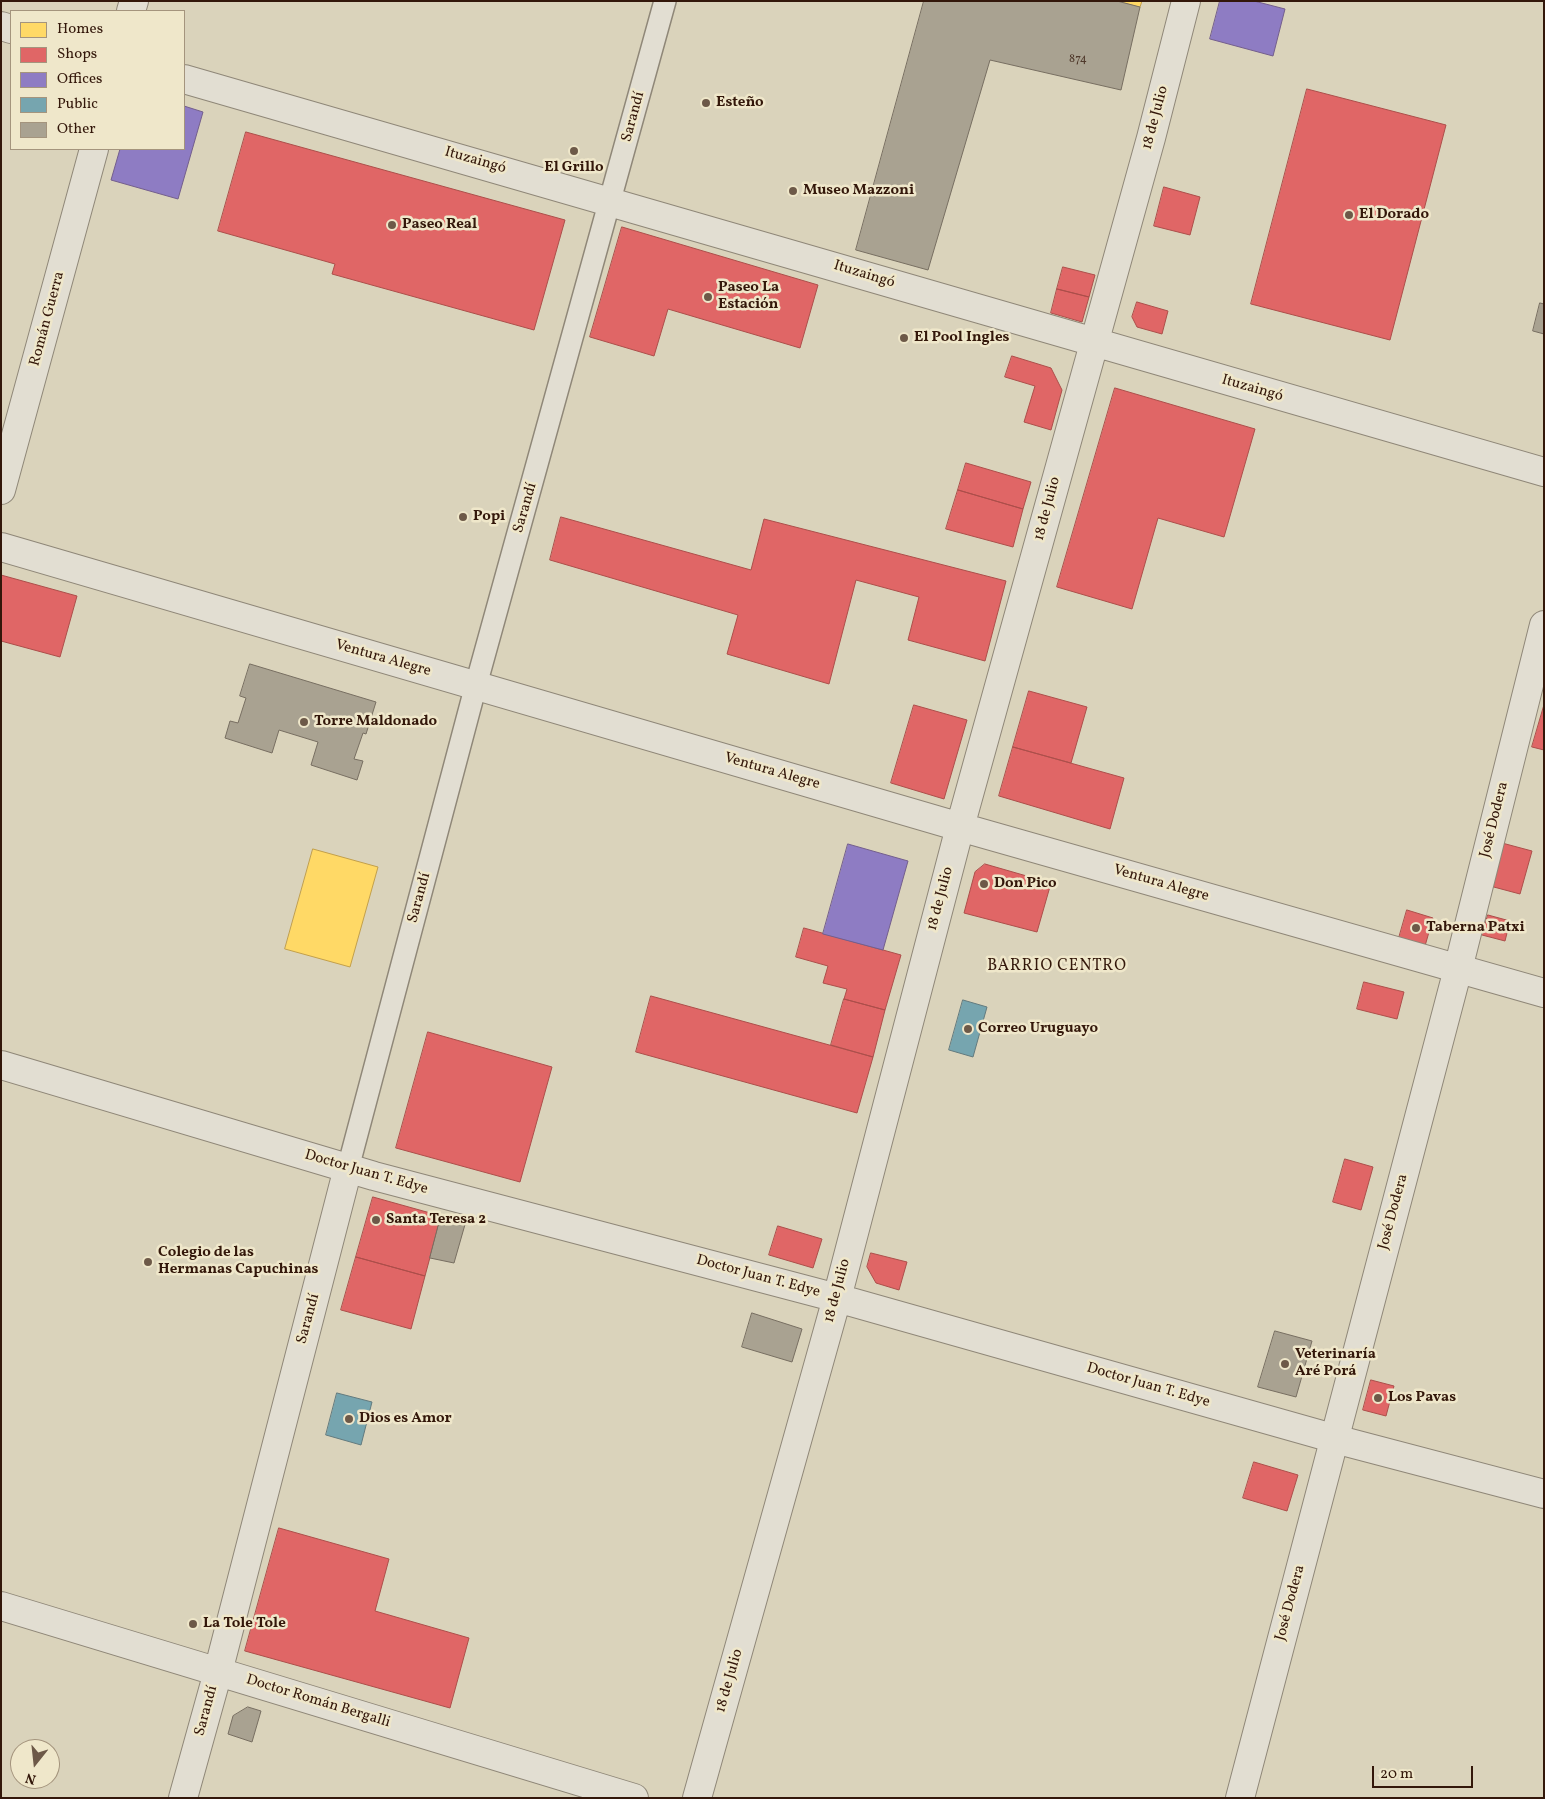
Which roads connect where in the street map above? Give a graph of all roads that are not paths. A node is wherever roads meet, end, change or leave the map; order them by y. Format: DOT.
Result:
graph roads {
  1 [pos="665,1"];
  2 [pos="1186,1"];
  3 [pos="185,78"];
  4 [pos="94,150"];
  5 [pos="612,200"];
  6 [pos="1094,344"];
  7 [pos="1544,472"];
  8 [pos="1,490"];
  9 [pos="1,547"];
  10 [pos="1544,624"];
  11 [pos="476,685"];
  12 [pos="960,827"];
  13 [pos="1458,969"];
  14 [pos="1544,992"];
  15 [pos="1,1065"];
  16 [pos="348,1168"];
  17 [pos="837,1298"];
  18 [pos="1335,1438"];
  19 [pos="1544,1494"];
  20 [pos="1,1606"];
  21 [pos="218,1672"];
  22 [pos="183,1798"];
  23 [pos="634,1798"];
  24 [pos="698,1798"];
  25 [pos="1240,1798"];
  1 -- 5 [label="street, Sarandí"];
  2 -- 6 [label="street, 18 de Julio"];
  3 -- 5 [label="street, Ituzaingó"];
  4 -- 8 [label="street, Román Guerra"];
  5 -- 6 [label="street, Ituzaingó"];
  5 -- 11 [label="street, Sarandí"];
  6 -- 7 [label="street, Ituzaingó"];
  6 -- 12 [label="street, 18 de Julio"];
  9 -- 11 [label="street, Ventura Alegre"];
  10 -- 13 [label="street, José Dodera"];
  11 -- 12 [label="street, Ventura Alegre"];
  11 -- 16 [label="street, Sarandí"];
  12 -- 13 [label="street, Ventura Alegre"];
  12 -- 17 [label="street, 18 de Julio"];
  13 -- 14 [label="street, Ventura Alegre"];
  13 -- 18 [label="street, José Dodera"];
  15 -- 16 [label="street, Doctor Juan T. Edye"];
  16 -- 17 [label="street, Doctor Juan T. Edye"];
  16 -- 21 [label="street, Sarandí"];
  17 -- 18 [label="street, Doctor Juan T. Edye"];
  17 -- 24 [label="street, 18 de Julio"];
  18 -- 19 [label="street, Doctor Juan T. Edye"];
  18 -- 25 [label="street, José Dodera"];
  20 -- 21 [label="street, Doctor Román Bergalli"];
  21 -- 22 [label="street, Sarandí"];
  21 -- 23 [label="street, Doctor Román Bergalli"];
}
